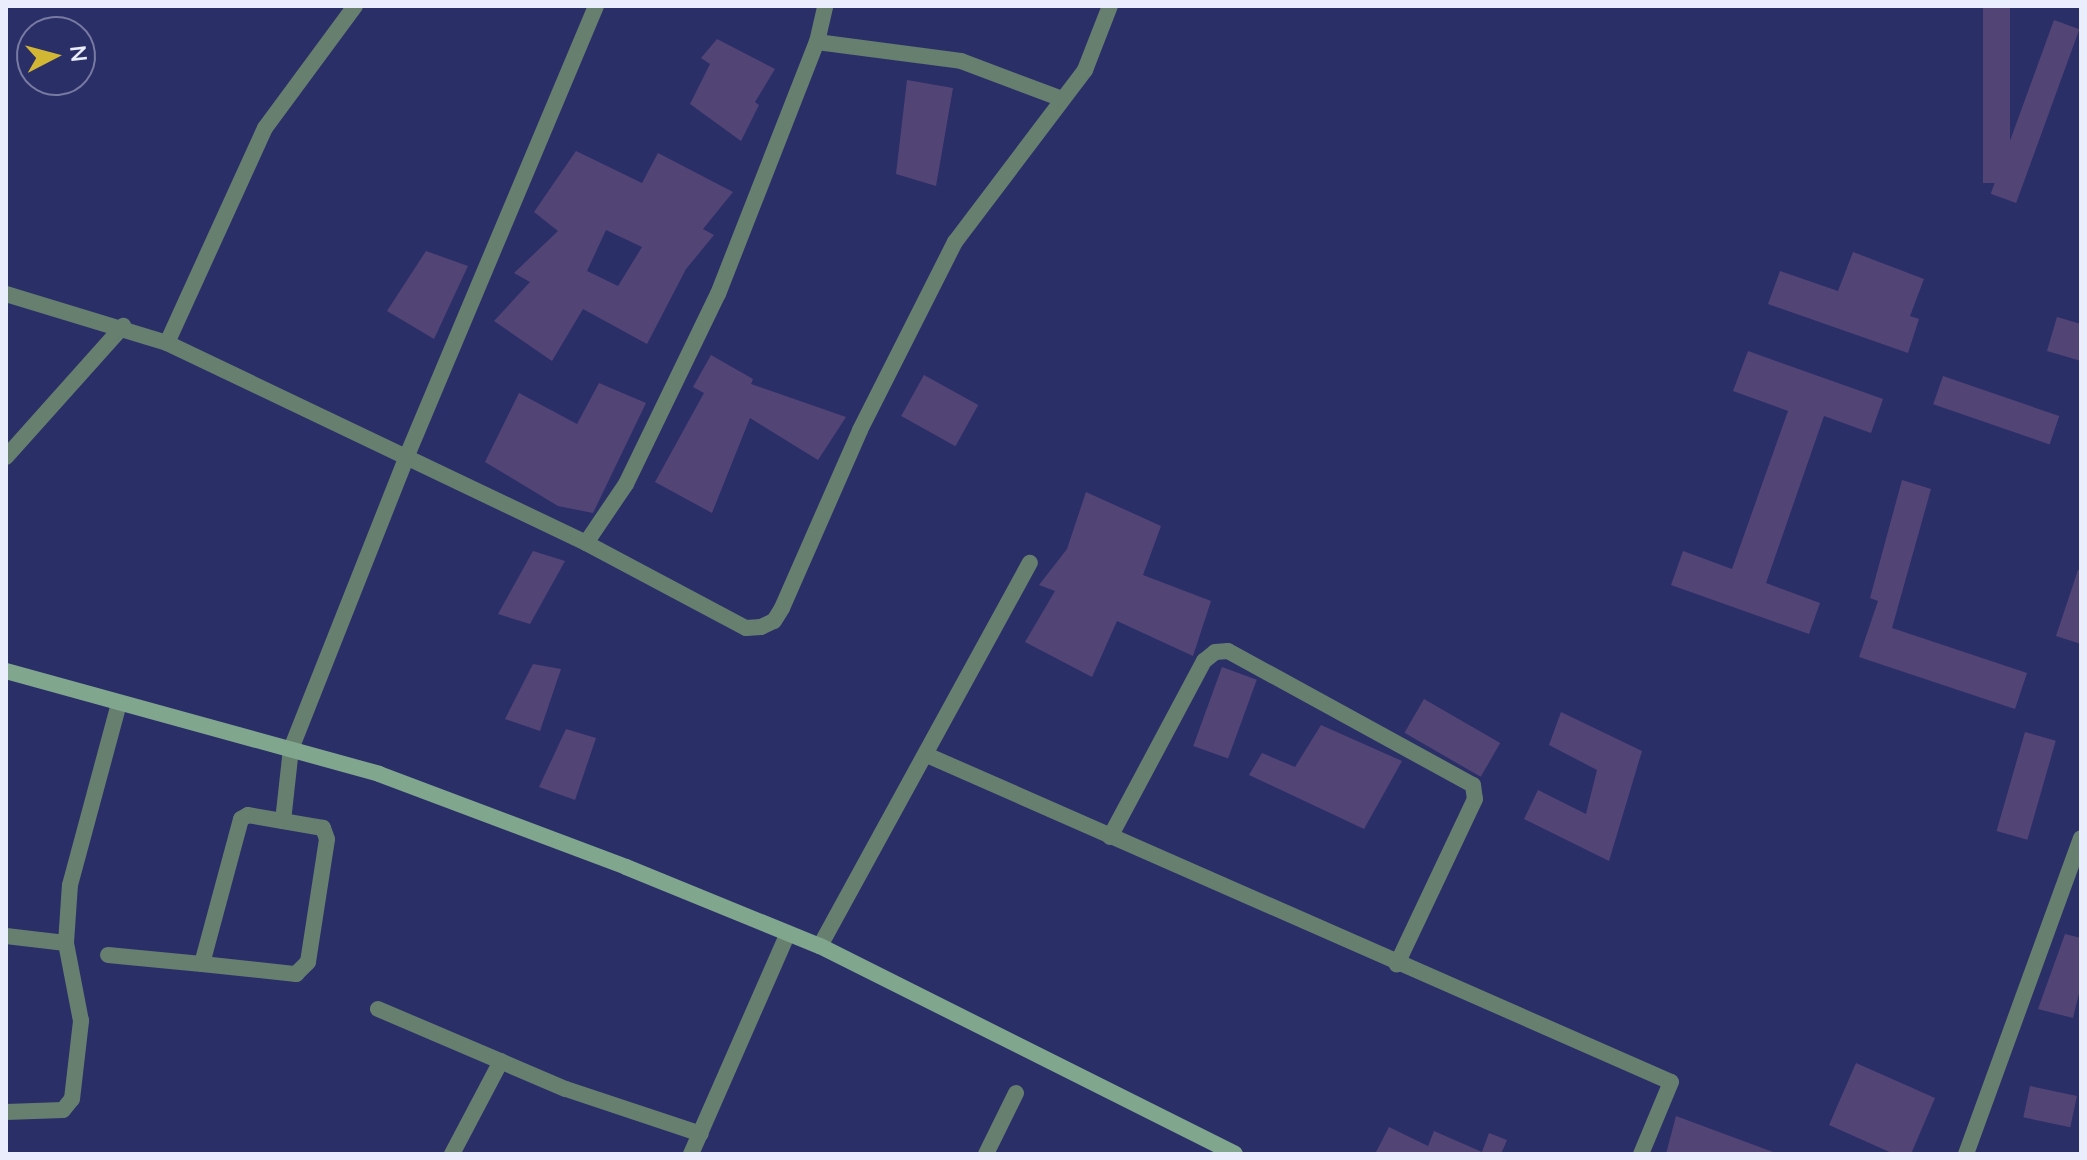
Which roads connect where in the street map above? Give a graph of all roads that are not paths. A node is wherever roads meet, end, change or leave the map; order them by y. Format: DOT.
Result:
graph roads {
  1 [pos="355,6"];
  2 [pos="596,6"];
  3 [pos="825,6"];
  4 [pos="1110,6"];
  5 [pos="817,42"];
  6 [pos="1062,99"];
  7 [pos="6,294"];
  8 [pos="123,326"];
  9 [pos="167,343"];
  10 [pos="6,457"];
  11 [pos="406,458"];
  12 [pos="586,543"];
  13 [pos="1030,563"];
  14 [pos="6,671"];
  15 [pos="119,703"];
  16 [pos="291,749"];
  17 [pos="929,756"];
  18 [pos="283,821"];
  19 [pos="1110,837"];
  20 [pos="2081,838"];
  21 [pos="788,933"];
  22 [pos="6,936"];
  23 [pos="66,943"];
  24 [pos="820,946"];
  25 [pos="108,955"];
  26 [pos="202,964"];
  27 [pos="1397,964"];
  28 [pos="378,1009"];
  29 [pos="501,1061"];
  30 [pos="1016,1093"];
  31 [pos="6,1112"];
  32 [pos="701,1134"];
  33 [pos="452,1154"];
  34 [pos="691,1154"];
  35 [pos="986,1154"];
  36 [pos="1235,1154"];
  37 [pos="1641,1154"];
  38 [pos="1966,1154"];
  1 -- 9 [label="street"];
  2 -- 11 [label="street"];
  3 -- 5 [label="street"];
  4 -- 6 [label="street"];
  5 -- 6 [label="street"];
  5 -- 12 [label="street"];
  6 -- 12 [label="street"];
  7 -- 8 [label="street"];
  8 -- 9 [label="street"];
  8 -- 10 [label="street"];
  9 -- 11 [label="street"];
  11 -- 12 [label="street"];
  11 -- 16 [label="street"];
  13 -- 17 [label="street"];
  14 -- 15 [label="main road"];
  15 -- 16 [label="main road"];
  15 -- 23 [label="street"];
  16 -- 18 [label="street"];
  16 -- 21 [label="main road"];
  17 -- 19 [label="street"];
  17 -- 24 [label="street"];
  18 -- 26 [label="street"];
  18 -- 26 [label="street"];
  19 -- 27 [label="street"];
  19 -- 27 [label="street"];
  20 -- 38 [label="street"];
  21 -- 24 [label="main road"];
  21 -- 32 [label="street"];
  22 -- 23 [label="street"];
  23 -- 31 [label="street"];
  24 -- 36 [label="main road"];
  25 -- 26 [label="street"];
  27 -- 37 [label="street"];
  28 -- 29 [label="street"];
  29 -- 32 [label="street"];
  29 -- 33 [label="street"];
  30 -- 35 [label="street"];
  32 -- 34 [label="street"];
}
